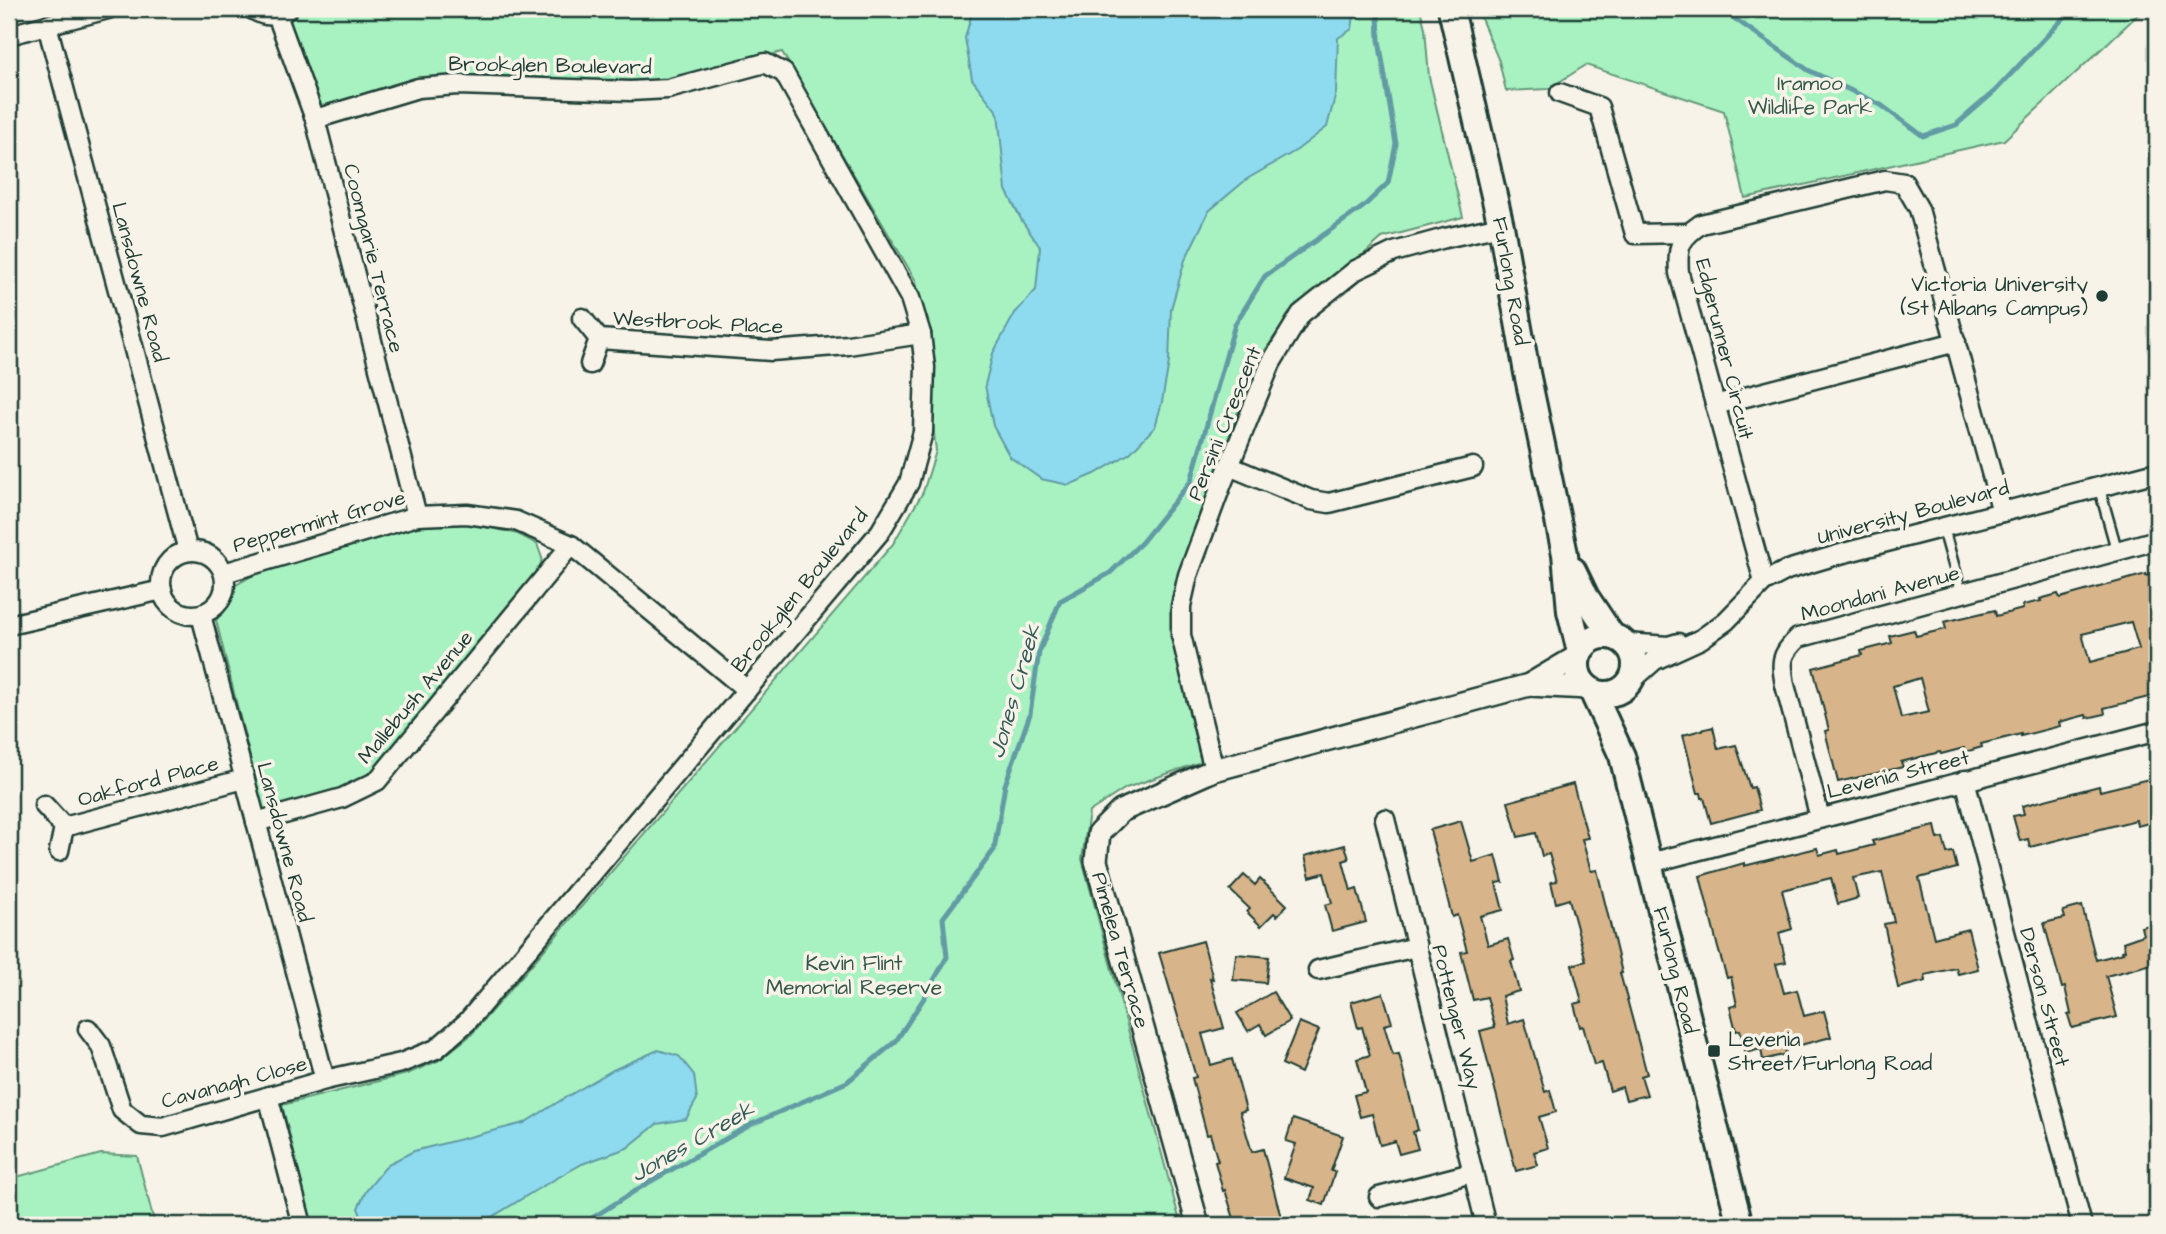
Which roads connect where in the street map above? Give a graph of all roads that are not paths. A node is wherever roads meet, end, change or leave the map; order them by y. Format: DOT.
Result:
graph roads {
  1 [pos="108,9"];
  2 [pos="252,9"];
  3 [pos="283,12"];
  4 [pos="1453,15"];
  5 [pos="47,25"];
  6 [pos="9,35"];
  7 [pos="1560,93"];
  8 [pos="315,119"];
  9 [pos="1501,226"];
  10 [pos="1687,233"];
  11 [pos="582,318"];
  12 [pos="921,334"];
  13 [pos="599,339"];
  14 [pos="1956,342"];
  15 [pos="590,364"];
  16 [pos="1715,405"];
  17 [pos="1229,466"];
  18 [pos="1473,467"];
  19 [pos="2157,472"];
  20 [pos="2099,487"];
  21 [pos="2002,512"];
  22 [pos="417,516"];
  23 [pos="1943,527"];
  24 [pos="2157,540"];
  25 [pos="571,545"];
  26 [pos="188,551"];
  27 [pos="2117,551"];
  28 [pos="1565,554"];
  29 [pos="224,573"];
  30 [pos="1764,582"];
  31 [pos="162,590"];
  32 [pos="1962,595"];
  33 [pos="201,615"];
  34 [pos="9,625"];
  35 [pos="1701,639"];
  36 [pos="1619,640"];
  37 [pos="1579,654"];
  38 [pos="1529,685"];
  39 [pos="1628,685"];
  40 [pos="1590,689"];
  41 [pos="747,690"];
  42 [pos="2157,731"];
  43 [pos="1622,756"];
  44 [pos="1214,770"];
  45 [pos="244,779"];
  46 [pos="1965,780"];
  47 [pos="44,805"];
  48 [pos="1820,818"];
  49 [pos="1385,819"];
  50 [pos="256,822"];
  51 [pos="64,827"];
  52 [pos="59,851"];
  53 [pos="1650,863"];
  54 [pos="1416,947"];
  55 [pos="1318,970"];
  56 [pos="88,1029"];
  57 [pos="325,1080"];
  58 [pos="268,1096"];
  59 [pos="1472,1173"];
  60 [pos="1379,1197"];
  61 [pos="302,1225"];
  62 [pos="1198,1225"];
  63 [pos="1486,1225"];
  64 [pos="1740,1225"];
  65 [pos="2082,1225"];
  1 -- 5 [label="street"];
  2 -- 3 [label="street"];
  3 -- 8 [label="street, Coomgarie Terrace"];
  4 -- 9 [label="main road, Furlong Road"];
  5 -- 6 [label="street"];
  5 -- 26 [label="street, Lansdowne Road"];
  7 -- 10 [label="street"];
  8 -- 12 [label="street, Brookglen Boulevard"];
  8 -- 22 [label="street, Coomgarie Terrace"];
  9 -- 17 [label="street, Persini Crescent"];
  9 -- 28 [label="main road, Furlong Road"];
  10 -- 14 [label="street, Edgerunner Circuit"];
  10 -- 16 [label="street, Edgerunner Circuit"];
  11 -- 13 [label="street, Westbrook Place"];
  12 -- 13 [label="street, Westbrook Place"];
  12 -- 41 [label="street, Brookglen Boulevard"];
  13 -- 15 [label="street, Westbrook Place"];
  14 -- 16 [label="street"];
  14 -- 21 [label="street, Edgerunner Circuit"];
  16 -- 30 [label="street, Edgerunner Circuit"];
  17 -- 18 [label="street"];
  17 -- 44 [label="street, Persini Crescent"];
  19 -- 20 [label="street, University Boulevard"];
  20 -- 21 [label="street, University Boulevard"];
  20 -- 27 [label="lane"];
  21 -- 23 [label="street, University Boulevard"];
  22 -- 25 [label="street, Peppermint Grove"];
  22 -- 29 [label="street, Peppermint Grove"];
  23 -- 30 [label="street, University Boulevard"];
  23 -- 32 [label="lane"];
  24 -- 27 [label="street, Moondani Avenue"];
  25 -- 41 [label="street, Peppermint Grove"];
  25 -- 50 [label="street, Mallebush Avenue"];
  26 -- 29 [label="street"];
  26 -- 31 [label="street"];
  27 -- 32 [label="street, Moondani Avenue"];
  28 -- 36 [label="main road, Furlong Road"];
  28 -- 37 [label="main road, Furlong Road"];
  29 -- 33 [label="street"];
  30 -- 35 [label="street, University Boulevard"];
  31 -- 33 [label="street"];
  31 -- 34 [label="street"];
  32 -- 48 [label="street, Moondani Avenue"];
  33 -- 45 [label="street, Lansdowne Road"];
  35 -- 36 [label="street, University Boulevard"];
  35 -- 39 [label="street, University Boulevard"];
  36 -- 37 [label="main road"];
  36 -- 39 [label="main road"];
  37 -- 38 [label="street, Pimelea Terrace"];
  37 -- 40 [label="main road"];
  38 -- 40 [label="street, Pimelea Terrace"];
  38 -- 44 [label="street, Pimelea Terrace"];
  39 -- 40 [label="main road"];
  39 -- 43 [label="main road, Furlong Road"];
  40 -- 43 [label="main road, Furlong Road"];
  41 -- 57 [label="street, Brookglen Boulevard"];
  42 -- 46 [label="street, Levenia Street"];
  43 -- 53 [label="main road, Furlong Road"];
  44 -- 62 [label="street, Pimelea Terrace"];
  45 -- 50 [label="street, Lansdowne Road"];
  45 -- 51 [label="street, Oakford Place"];
  46 -- 48 [label="street, Levenia Street"];
  46 -- 65 [label="street, Derson Street"];
  47 -- 51 [label="street, Oakford Place"];
  48 -- 53 [label="street, Levenia Street"];
  49 -- 54 [label="street, Pottenger Way"];
  50 -- 57 [label="street, Lansdowne Road"];
  51 -- 52 [label="street, Oakford Place"];
  53 -- 64 [label="main road, Furlong Road"];
  54 -- 55 [label="street"];
  54 -- 59 [label="street, Pottenger Way"];
  56 -- 58 [label="street, Cavanagh Close"];
  57 -- 58 [label="street, Cavanagh Close"];
  58 -- 61 [label="street"];
  59 -- 60 [label="street"];
  59 -- 63 [label="street, Pottenger Way"];
}
